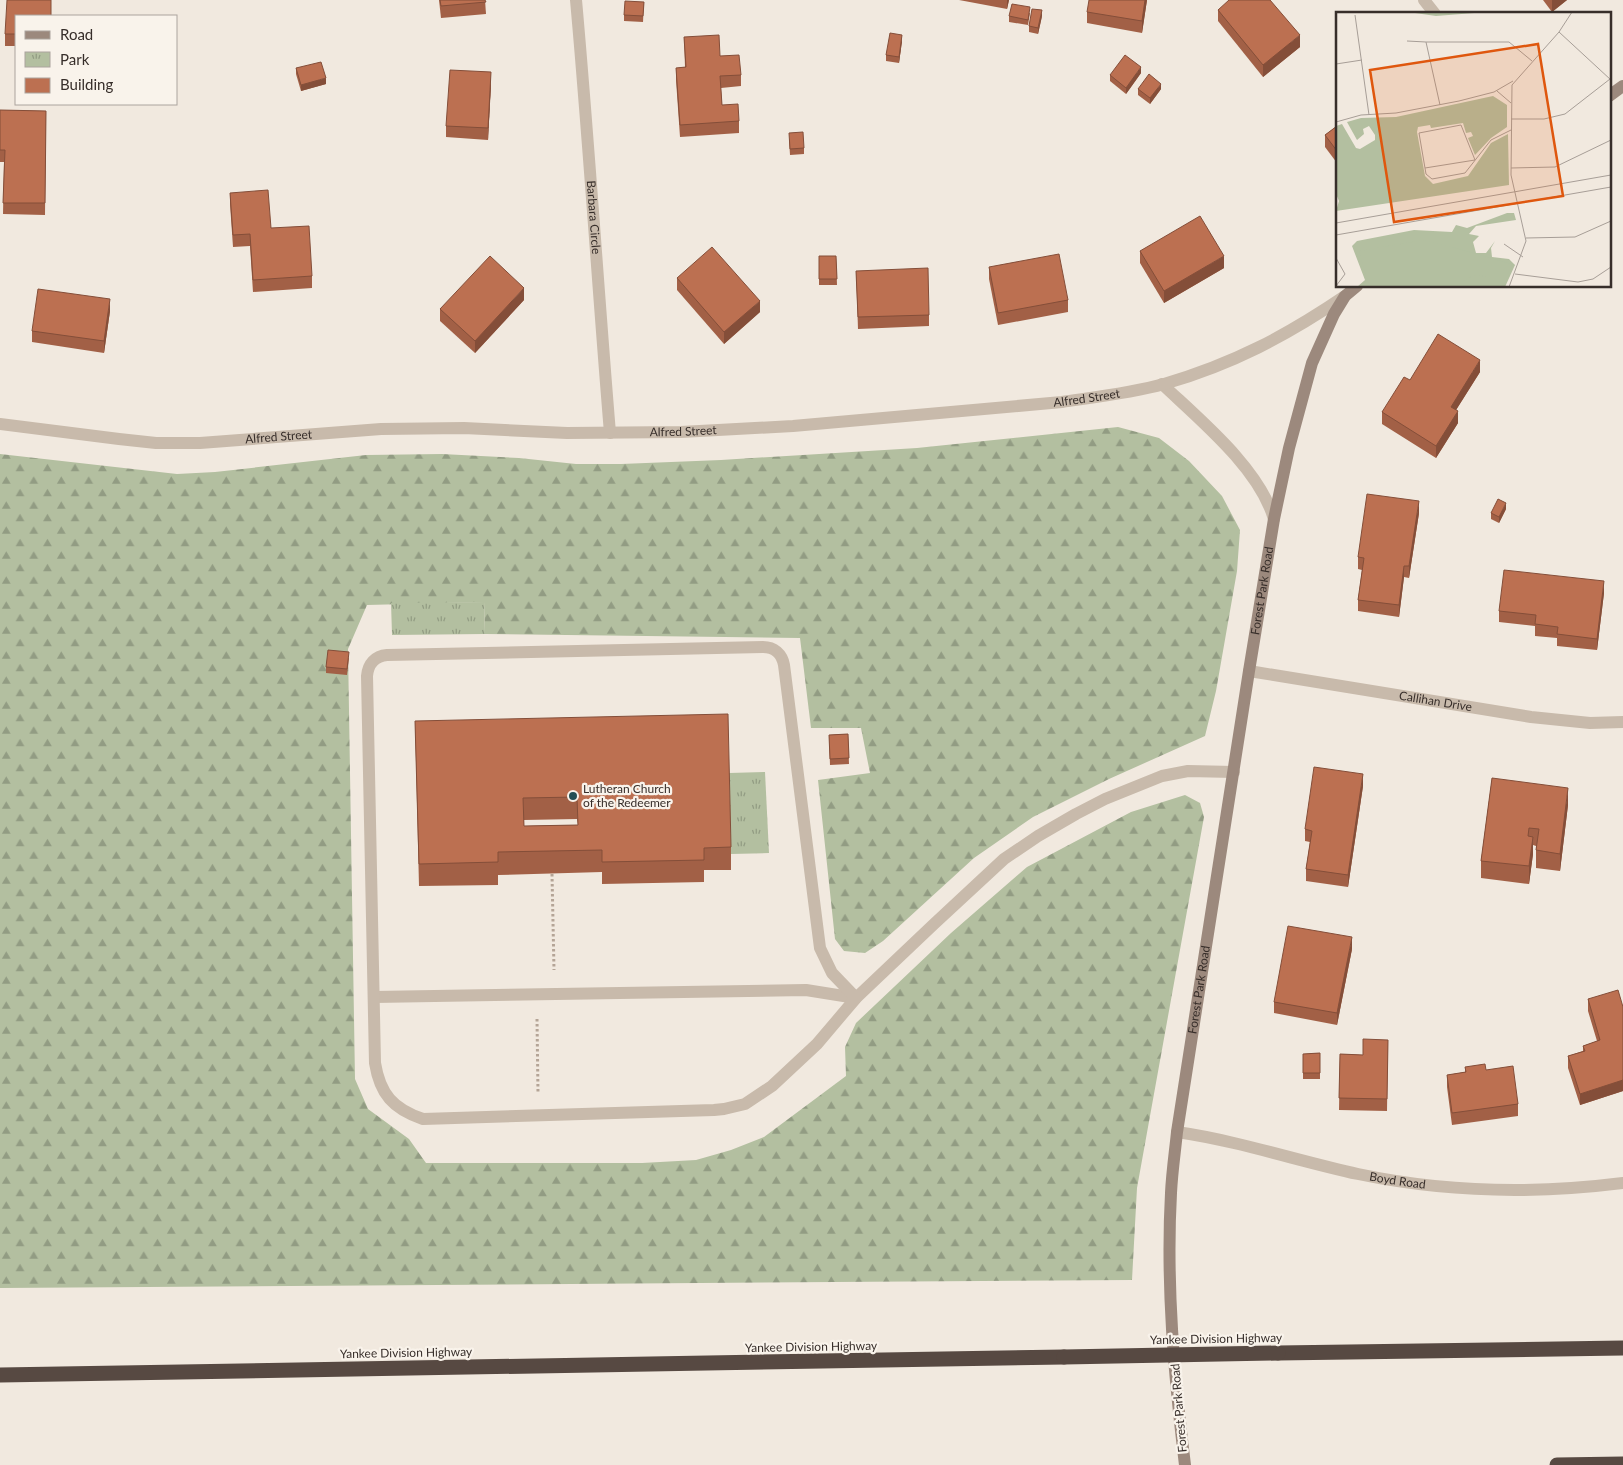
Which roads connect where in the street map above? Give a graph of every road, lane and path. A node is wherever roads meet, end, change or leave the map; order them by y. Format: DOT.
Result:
graph roads {
  1 [pos="576,0"];
  2 [pos="1424,0"];
  3 [pos="1433,12"];
  4 [pos="1623,86"];
  5 [pos="1610,95"];
  6 [pos="1355,288"];
  7 [pos="1345,296"];
  8 [pos="1162,384"];
  9 [pos="0,424"];
  10 [pos="610,433"];
  11 [pos="1274,519"];
  12 [pos="1249,671"];
  13 [pos="1623,722"];
  14 [pos="1234,772"];
  15 [pos="552,874"];
  16 [pos="536,994"];
  17 [pos="554,994"];
  18 [pos="374,997"];
  19 [pos="856,998"];
  20 [pos="539,1116"];
  21 [pos="1177,1132"];
  22 [pos="1623,1183"];
  23 [pos="1623,1348"];
  24 [pos="0,1375"];
  25 [pos="1623,1464"];
  26 [pos="1185,1465"];
  27 [pos="1557,1465"];
  1 -- 10 [label="street, Barbara Circle"];
  2 -- 3 [label="street"];
  4 -- 5 [label="street"];
  6 -- 7 [label="street, Forest Park Road"];
  7 -- 8 [label="street, Alfred Street"];
  7 -- 11 [label="street, Forest Park Road"];
  8 -- 10 [label="street, Alfred Street"];
  8 -- 11 [label="street"];
  9 -- 10 [label="street, Alfred Street"];
  11 -- 12 [label="street, Forest Park Road"];
  12 -- 13 [label="street, Callihan Drive"];
  12 -- 14 [label="street, Forest Park Road"];
  14 -- 19 [label="street"];
  14 -- 21 [label="street, Forest Park Road"];
  15 -- 17 [label="path"];
  16 -- 17 [label="street"];
  16 -- 18 [label="street"];
  16 -- 20 [label="path"];
  17 -- 19 [label="street"];
  18 -- 19 [label="street"];
  18 -- 20 [label="street"];
  19 -- 20 [label="street"];
  21 -- 22 [label="street, Boyd Road"];
  21 -- 26 [label="street, Forest Park Road"];
  23 -- 24 [label="highway, Yankee Division Highway, bridge"];
  25 -- 27 [label="highway"];
}
